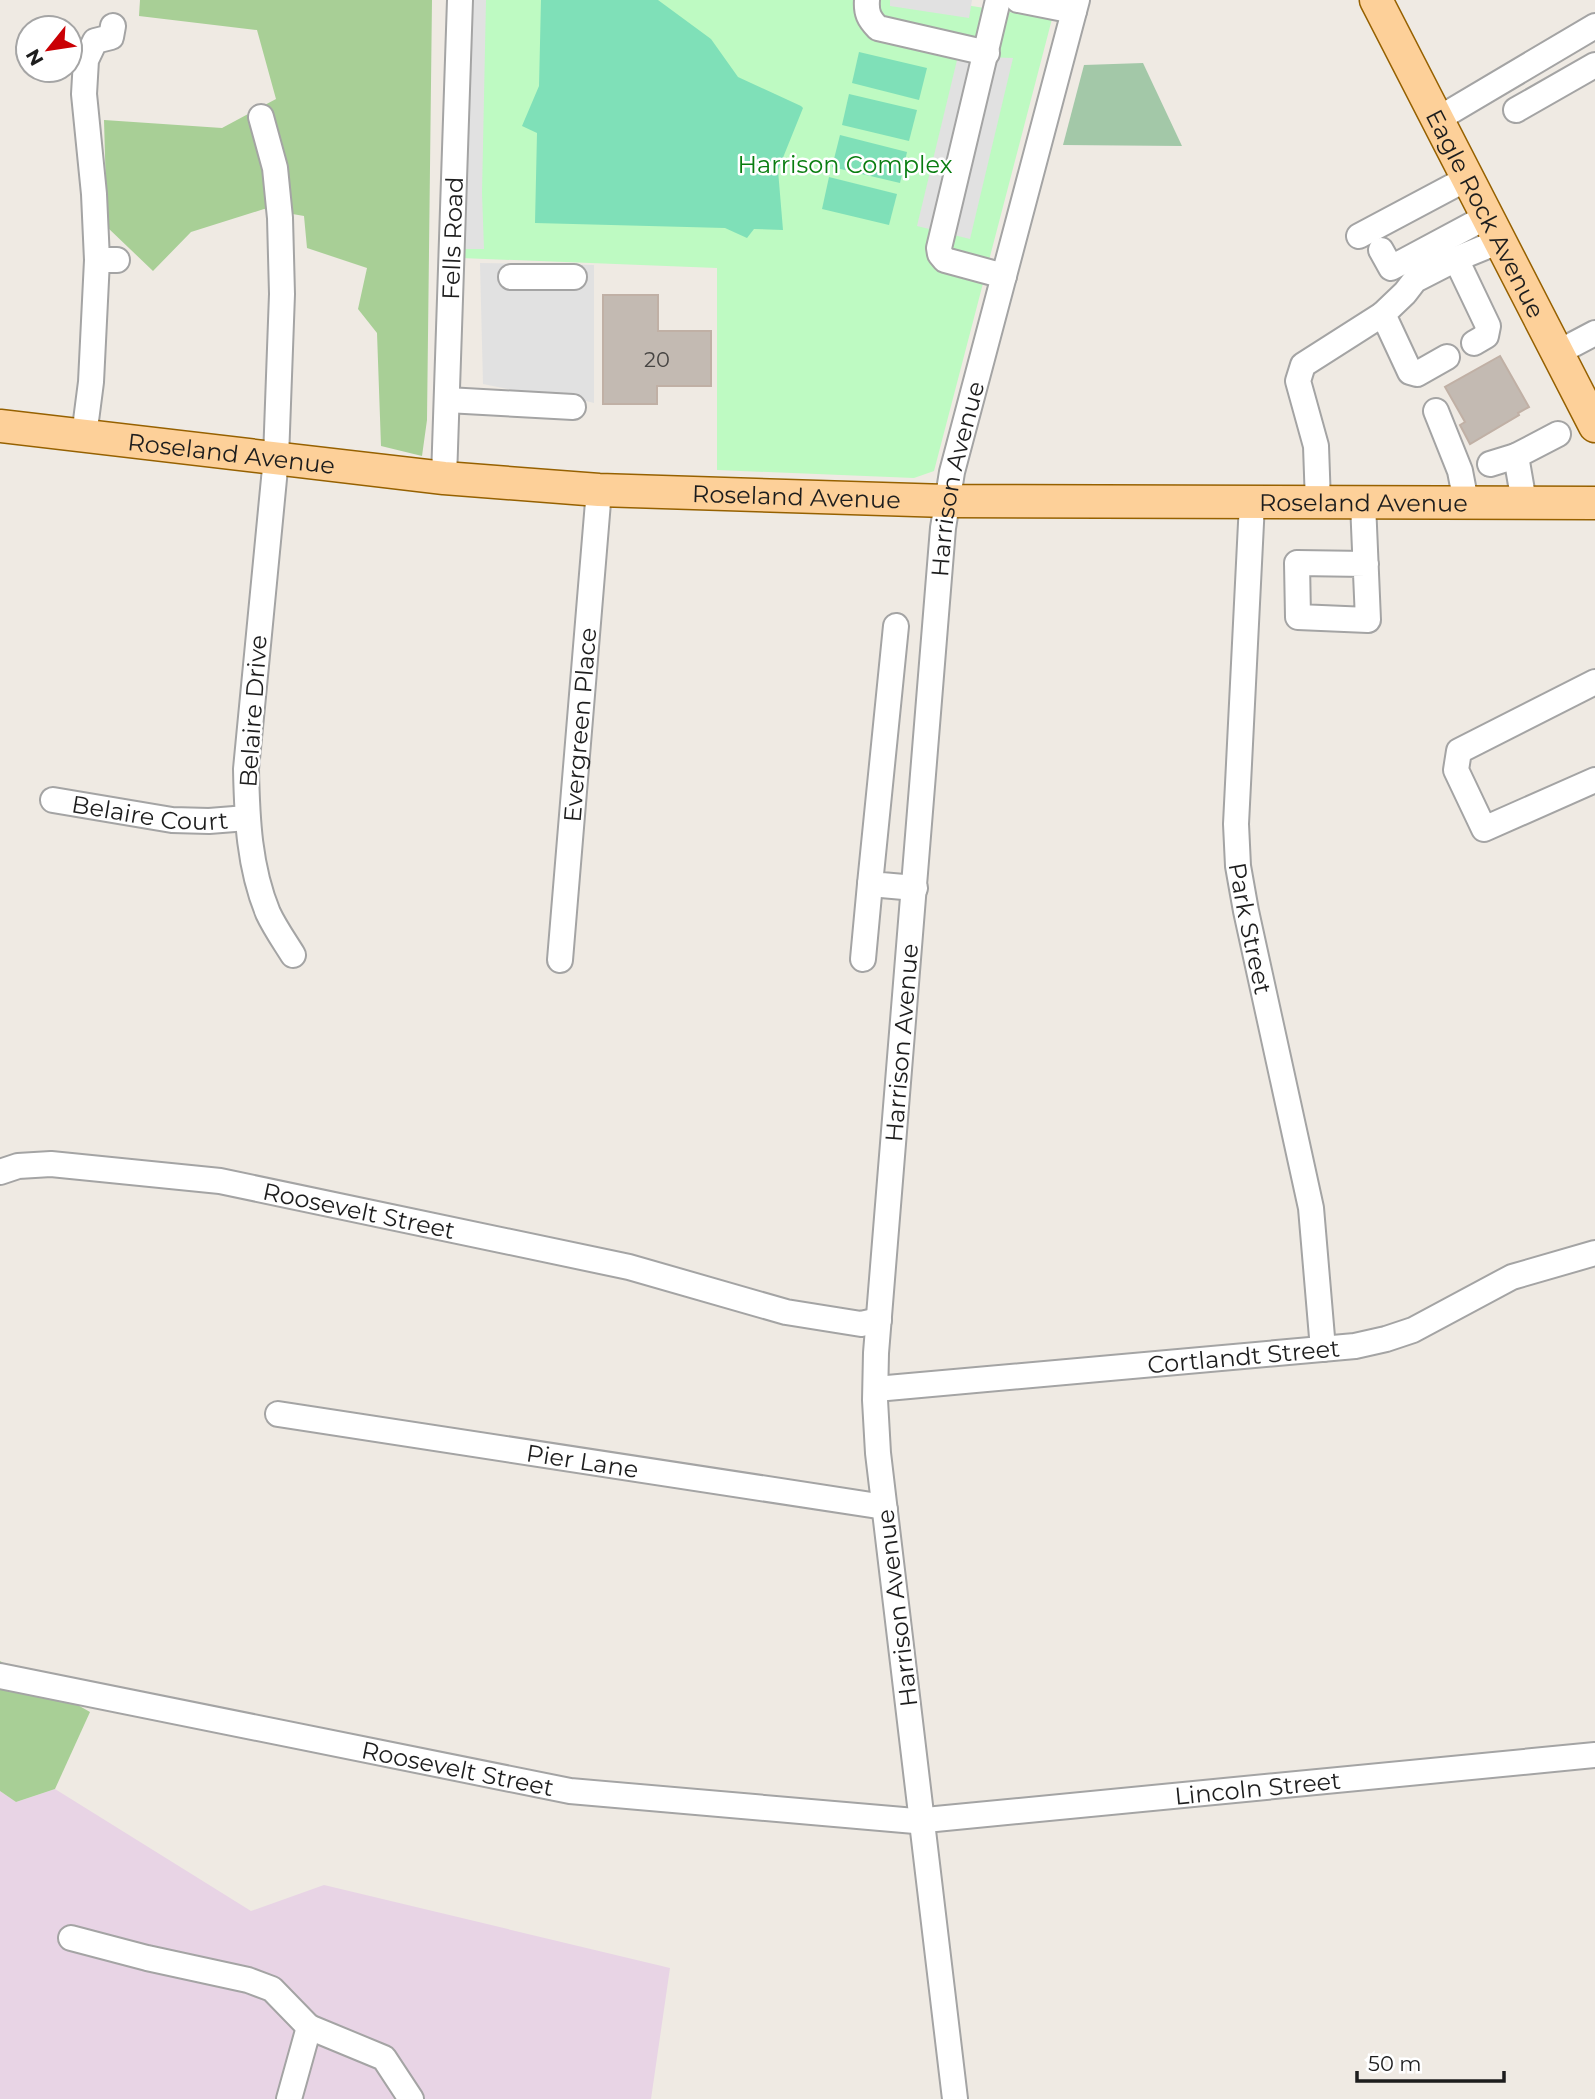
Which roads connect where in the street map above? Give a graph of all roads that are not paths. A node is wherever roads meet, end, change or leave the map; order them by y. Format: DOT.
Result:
graph roads {
  1 [pos="460,0"];
  2 [pos="867,0"];
  3 [pos="998,0"];
  4 [pos="1018,0"];
  5 [pos="1376,0"];
  6 [pos="1076,5"];
  7 [pos="113,26"];
  8 [pos="1594,29"];
  9 [pos="987,53"];
  10 [pos="1595,65"];
  11 [pos="1516,110"];
  12 [pos="261,117"];
  13 [pos="1438,119"];
  14 [pos="1468,178"];
  15 [pos="1494,229"];
  16 [pos="1359,236"];
  17 [pos="1381,250"];
  18 [pos="1456,259"];
  19 [pos="1004,276"];
  20 [pos="511,277"];
  21 [pos="574,277"];
  22 [pos="1383,314"];
  23 [pos="1595,333"];
  24 [pos="1474,343"];
  25 [pos="1557,353"];
  26 [pos="1447,357"];
  27 [pos="447,400"];
  28 [pos="573,407"];
  29 [pos="1436,411"];
  30 [pos="1595,425"];
  31 [pos="0,426"];
  32 [pos="1558,434"];
  33 [pos="85,436"];
  34 [pos="1516,456"];
  35 [pos="275,458"];
  36 [pos="1490,464"];
  37 [pos="444,478"];
  38 [pos="599,489"];
  39 [pos="947,501"];
  40 [pos="1466,502"];
  41 [pos="1524,502"];
  42 [pos="1252,503"];
  43 [pos="1318,503"];
  44 [pos="1363,503"];
  45 [pos="1595,503"];
  46 [pos="1366,564"];
  47 [pos="895,626"];
  48 [pos="1595,682"];
  49 [pos="1595,780"];
  50 [pos="53,800"];
  51 [pos="247,818"];
  52 [pos="870,884"];
  53 [pos="915,888"];
  54 [pos="293,955"];
  55 [pos="863,959"];
  56 [pos="560,960"];
  57 [pos="0,1172"];
  58 [pos="1595,1253"];
  59 [pos="879,1320"];
  60 [pos="1323,1349"];
  61 [pos="876,1389"];
  62 [pos="278,1414"];
  63 [pos="886,1510"];
  64 [pos="0,1676"];
  65 [pos="1595,1755"];
  66 [pos="922,1821"];
  67 [pos="71,1938"];
  68 [pos="309,2027"];
  69 [pos="289,2099"];
  70 [pos="411,2099"];
  71 [pos="955,2099"];
  1 -- 27 [label="street, Fells Road"];
  2 -- 9 [label="street"];
  3 -- 9 [label="street"];
  4 -- 6 [label="street"];
  5 -- 13 [label="main road, Eagle Rock Avenue"];
  6 -- 19 [label="street, Harrison Avenue"];
  7 -- 33 [label="street"];
  8 -- 13 [label="street"];
  9 -- 19 [label="street"];
  10 -- 11 [label="street"];
  12 -- 35 [label="street, Belaire Drive"];
  13 -- 14 [label="main road, Eagle Rock Avenue"];
  14 -- 15 [label="main road, Eagle Rock Avenue"];
  14 -- 16 [label="street"];
  15 -- 17 [label="street"];
  15 -- 18 [label="street"];
  15 -- 25 [label="main road, Eagle Rock Avenue"];
  18 -- 22 [label="street"];
  18 -- 24 [label="street"];
  19 -- 39 [label="street, Harrison Avenue"];
  20 -- 21 [label="street"];
  22 -- 26 [label="street"];
  22 -- 43 [label="street"];
  23 -- 25 [label="street"];
  25 -- 30 [label="main road, Eagle Rock Avenue"];
  27 -- 28 [label="street"];
  27 -- 37 [label="street, Fells Road"];
  29 -- 40 [label="street"];
  31 -- 33 [label="main road, Roseland Avenue"];
  32 -- 34 [label="street"];
  33 -- 35 [label="main road, Roseland Avenue"];
  34 -- 36 [label="street"];
  34 -- 41 [label="street"];
  35 -- 37 [label="main road, Roseland Avenue"];
  35 -- 51 [label="street, Belaire Drive"];
  37 -- 38 [label="main road, Roseland Avenue"];
  38 -- 39 [label="main road, Roseland Avenue"];
  38 -- 56 [label="street, Evergreen Place"];
  39 -- 42 [label="main road, Roseland Avenue"];
  39 -- 53 [label="street, Harrison Avenue"];
  40 -- 41 [label="main road, Roseland Avenue"];
  40 -- 44 [label="main road, Roseland Avenue"];
  41 -- 45 [label="main road, Roseland Avenue"];
  42 -- 43 [label="main road, Roseland Avenue"];
  42 -- 60 [label="street, Park Street"];
  43 -- 44 [label="main road, Roseland Avenue"];
  44 -- 46 [label="street"];
  47 -- 52 [label="street"];
  48 -- 49 [label="street"];
  50 -- 51 [label="street, Belaire Court"];
  51 -- 54 [label="street, Belaire Drive"];
  52 -- 53 [label="street"];
  52 -- 55 [label="street"];
  53 -- 59 [label="street, Harrison Avenue"];
  57 -- 59 [label="street, Roosevelt Street"];
  58 -- 60 [label="street, Cortlandt Street"];
  59 -- 61 [label="street, Harrison Avenue"];
  60 -- 61 [label="street, Cortlandt Street"];
  61 -- 63 [label="street, Harrison Avenue"];
  62 -- 63 [label="street, Pier Lane"];
  63 -- 66 [label="street, Harrison Avenue"];
  64 -- 66 [label="street, Roosevelt Street"];
  65 -- 66 [label="street, Lincoln Street"];
  66 -- 71 [label="street, Harrison Avenue"];
  67 -- 68 [label="street"];
  68 -- 69 [label="street"];
  68 -- 70 [label="street"];
}
